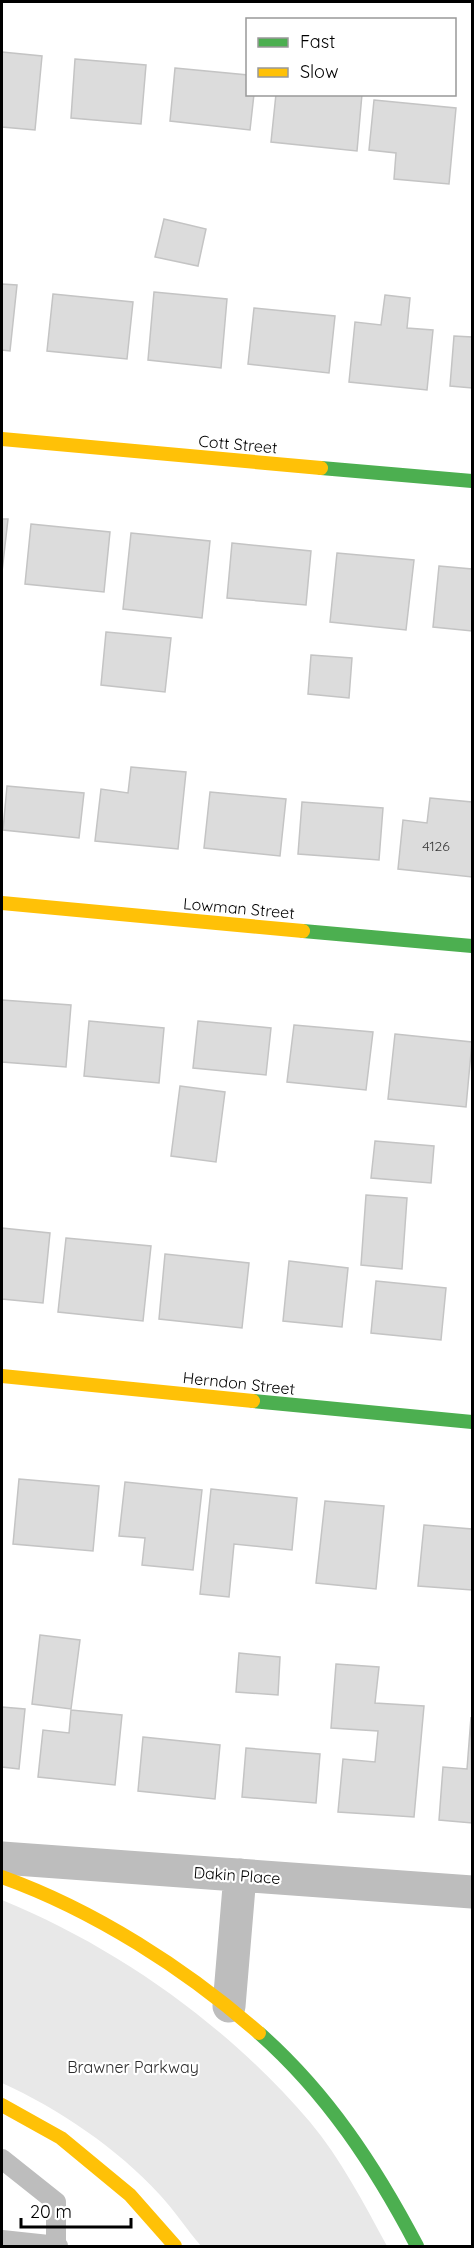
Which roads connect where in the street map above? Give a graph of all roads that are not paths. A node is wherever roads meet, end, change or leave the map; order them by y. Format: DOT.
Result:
graph roads {
  1 [pos="2,439"];
  2 [pos="472,481"];
  3 [pos="2,903"];
  4 [pos="472,946"];
  5 [pos="2,1376"];
  6 [pos="472,1422"];
  7 [pos="2,1858"];
  8 [pos="240,1875"];
  9 [pos="2,1877"];
  10 [pos="472,1892"];
  11 [pos="229,2006"];
  12 [pos="2,2105"];
  13 [pos="2,2159"];
  14 [pos="2,2240"];
  15 [pos="57,2246"];
  16 [pos="175,2247"];
  17 [pos="417,2247"];
  1 -- 2 [label="street, Cott Street"];
  3 -- 4 [label="street, Lowman Street"];
  5 -- 6 [label="street, Herndon Street"];
  7 -- 8 [label="street, Dakin Place"];
  8 -- 10 [label="street, Dakin Place"];
  8 -- 11 [label="street"];
  9 -- 11 [label="street"];
  11 -- 17 [label="street"];
  12 -- 16 [label="street"];
  13 -- 15 [label="lane"];
  14 -- 15 [label="lane"];
}
